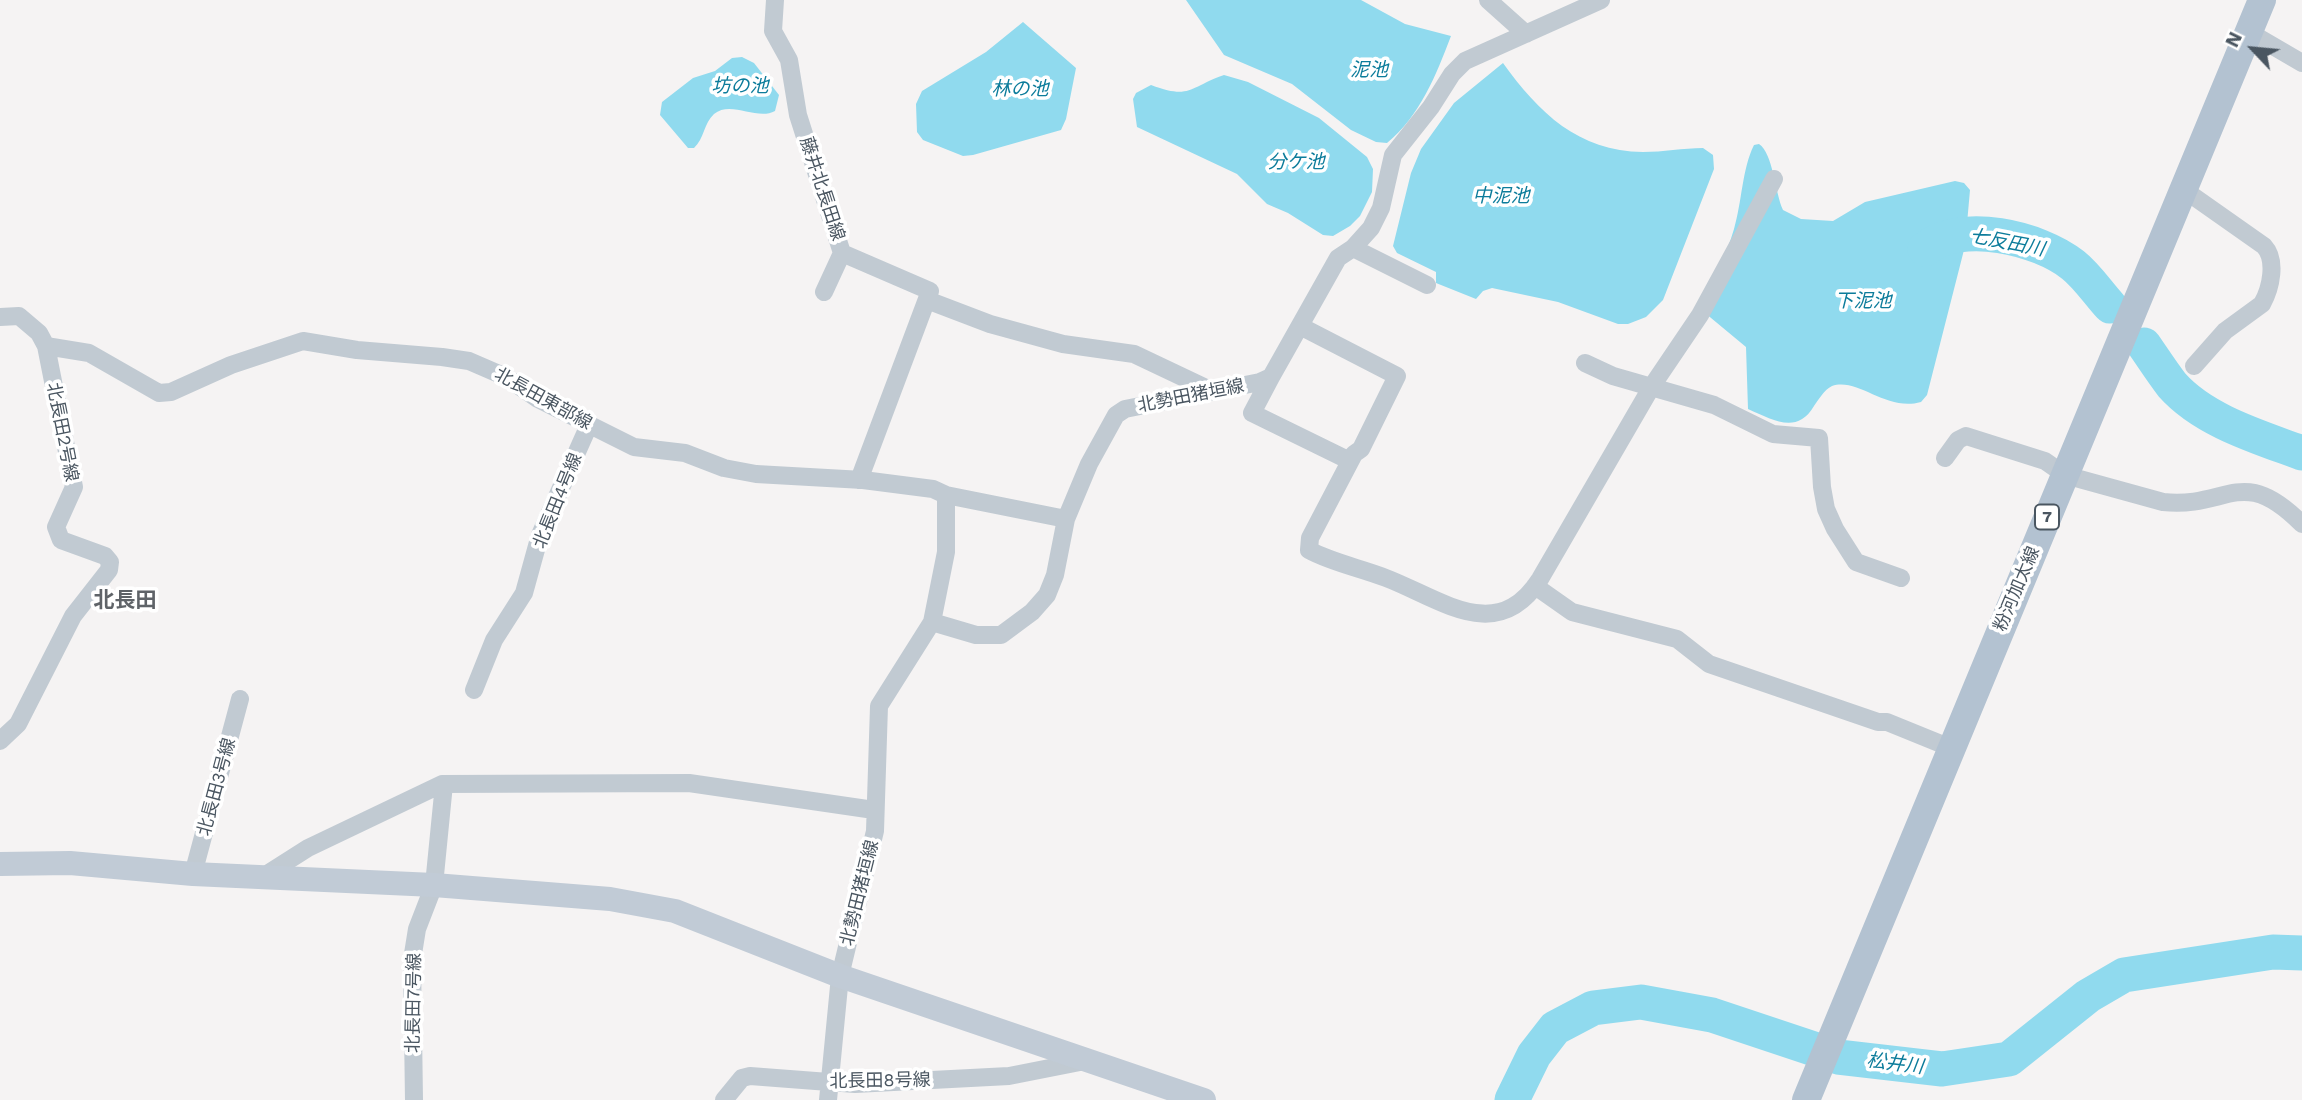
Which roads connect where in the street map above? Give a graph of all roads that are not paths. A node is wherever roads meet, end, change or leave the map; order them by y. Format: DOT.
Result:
graph roads {
  1 [pos="775,0"];
  2 [pos="1488,0"];
  3 [pos="1601,0"];
  4 [pos="2262,0"];
  5 [pos="2249,32"];
  6 [pos="1526,34"];
  7 [pos="2302,63"];
  8 [pos="1774,179"];
  9 [pos="2183,189"];
  10 [pos="1353,248"];
  11 [pos="842,253"];
  12 [pos="1427,285"];
  13 [pos="824,292"];
  14 [pos="927,300"];
  15 [pos="0,317"];
  16 [pos="1300,326"];
  17 [pos="46,346"];
  18 [pos="1585,363"];
  19 [pos="2194,366"];
  20 [pos="1271,377"];
  21 [pos="1652,386"];
  22 [pos="1212,391"];
  23 [pos="589,425"];
  24 [pos="1945,458"];
  25 [pos="1350,461"];
  26 [pos="2065,475"];
  27 [pos="859,480"];
  28 [pos="946,495"];
  29 [pos="1066,519"];
  30 [pos="2302,524"];
  31 [pos="1901,578"];
  32 [pos="1535,586"];
  33 [pos="933,622"];
  34 [pos="474,690"];
  35 [pos="240,699"];
  36 [pos="0,741"];
  37 [pos="1951,748"];
  38 [pos="444,784"];
  39 [pos="874,810"];
  40 [pos="0,864"];
  41 [pos="193,874"];
  42 [pos="264,876"];
  43 [pos="433,885"];
  44 [pos="840,976"];
  45 [pos="1088,1060"];
  46 [pos="1811,1087"];
  47 [pos="829,1092"];
  48 [pos="414,1100"];
  49 [pos="724,1100"];
  50 [pos="1204,1100"];
  1 -- 11 [label="street, 藤井北長田線"];
  2 -- 6 [label="street"];
  3 -- 6 [label="street"];
  4 -- 5 [label="main road, 粉河加太線 / 7"];
  5 -- 7 [label="street"];
  5 -- 9 [label="main road, 粉河加太線 / 7"];
  6 -- 10 [label="street"];
  8 -- 21 [label="street"];
  9 -- 19 [label="street"];
  9 -- 26 [label="main road, 粉河加太線 / 7"];
  10 -- 12 [label="street"];
  10 -- 16 [label="street"];
  11 -- 13 [label="street"];
  11 -- 14 [label="street, 藤井北長田線"];
  14 -- 22 [label="street"];
  14 -- 27 [label="street"];
  15 -- 17 [label="street"];
  16 -- 20 [label="street"];
  16 -- 25 [label="street"];
  17 -- 23 [label="street, 北長田東部線"];
  17 -- 36 [label="street, 北長田2号線"];
  18 -- 21 [label="street"];
  20 -- 22 [label="street, 北勢田猪垣線"];
  20 -- 25 [label="street"];
  21 -- 31 [label="street"];
  21 -- 32 [label="street"];
  22 -- 29 [label="street, 北勢田猪垣線"];
  23 -- 27 [label="street, 北長田東部線"];
  23 -- 34 [label="street, 北長田4号線"];
  24 -- 26 [label="street"];
  25 -- 32 [label="street"];
  26 -- 30 [label="street"];
  26 -- 37 [label="main road, 粉河加太線 / 7"];
  27 -- 28 [label="street, 北長田東部線"];
  28 -- 29 [label="street, 北長田東部線"];
  28 -- 33 [label="street"];
  29 -- 33 [label="street, 北勢田猪垣線"];
  32 -- 37 [label="street"];
  33 -- 39 [label="street, 北勢田猪垣線"];
  35 -- 41 [label="street, 北長田3号線"];
  37 -- 46 [label="main road, 粉河加太線 / 7"];
  38 -- 39 [label="street"];
  38 -- 42 [label="street"];
  38 -- 43 [label="street, 北長田7号線"];
  39 -- 44 [label="street, 北勢田猪垣線"];
  40 -- 41 [label="street"];
  41 -- 42 [label="street"];
  42 -- 43 [label="street"];
  43 -- 44 [label="street"];
  43 -- 48 [label="street, 北長田7号線"];
  44 -- 45 [label="street"];
  44 -- 47 [label="street, 北勢田猪垣線"];
  45 -- 47 [label="street, 北長田8号線"];
  45 -- 50 [label="street"];
  47 -- 49 [label="street, 北長田8号線"];
}
